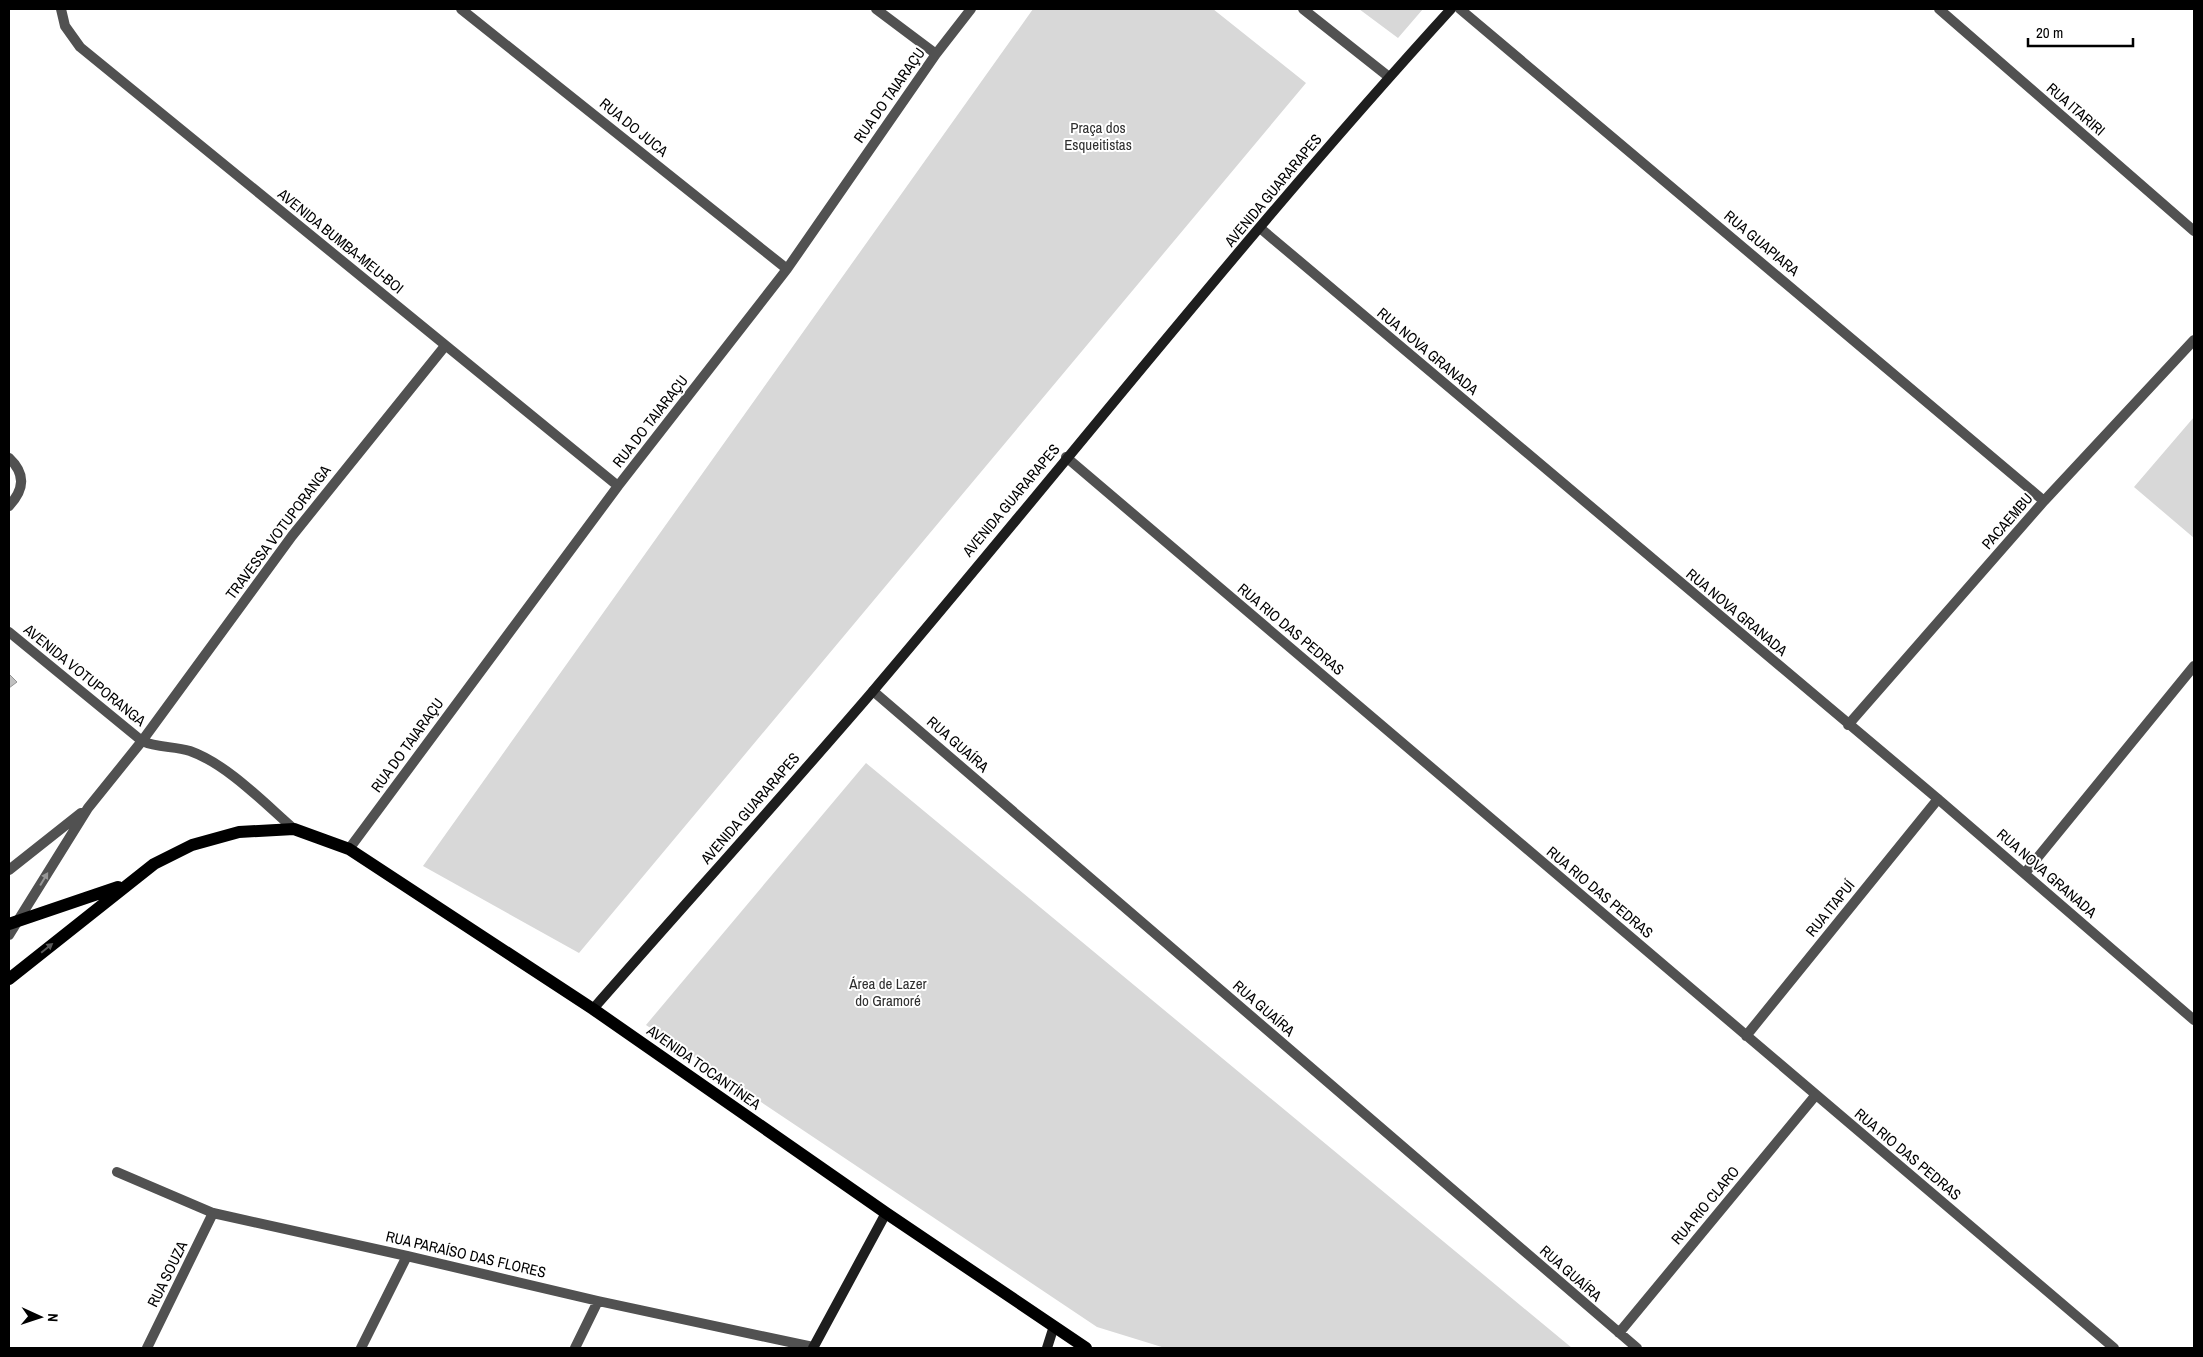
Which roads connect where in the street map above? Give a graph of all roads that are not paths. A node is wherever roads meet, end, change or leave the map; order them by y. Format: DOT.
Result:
graph roads {
  1 [pos="61,9"];
  2 [pos="461,9"];
  3 [pos="876,9"];
  4 [pos="971,9"];
  5 [pos="1303,9"];
  6 [pos="1451,9"];
  7 [pos="1460,9"];
  8 [pos="1938,9"];
  9 [pos="936,54"];
  10 [pos="1389,77"];
  11 [pos="1260,228"];
  12 [pos="2194,232"];
  13 [pos="787,269"];
  14 [pos="2194,340"];
  15 [pos="445,346"];
  16 [pos="1066,457"];
  17 [pos="9,458"];
  18 [pos="618,486"];
  19 [pos="2044,501"];
  20 [pos="9,506"];
  21 [pos="9,632"];
  22 [pos="2194,666"];
  23 [pos="873,691"];
  24 [pos="1848,726"];
  25 [pos="142,741"];
  26 [pos="1938,799"];
  27 [pos="88,808"];
  28 [pos="294,828"];
  29 [pos="349,849"];
  30 [pos="9,870"];
  31 [pos="2025,873"];
  32 [pos="127,884"];
  33 [pos="14,922"];
  34 [pos="9,935"];
  35 [pos="9,979"];
  36 [pos="593,1009"];
  37 [pos="2194,1020"];
  38 [pos="1746,1036"];
  39 [pos="1815,1096"];
  40 [pos="117,1172"];
  41 [pos="213,1213"];
  42 [pos="886,1213"];
  43 [pos="407,1256"];
  44 [pos="598,1301"];
  45 [pos="1054,1326"];
  46 [pos="1619,1333"];
  47 [pos="147,1348"];
  48 [pos="362,1348"];
  49 [pos="575,1348"];
  50 [pos="813,1348"];
  51 [pos="1047,1348"];
  52 [pos="1086,1348"];
  53 [pos="1637,1348"];
  54 [pos="2114,1348"];
  1 -- 15 [label="street, AVENIDA BUMBA-MEU-BOI"];
  2 -- 13 [label="street, RUA DO JUCA"];
  3 -- 9 [label="street"];
  4 -- 9 [label="street, RUA DO TAIARAÇU"];
  5 -- 10 [label="street"];
  6 -- 10 [label="street, AVENIDA GUARARAPES"];
  7 -- 19 [label="street, RUA GUAPIARA"];
  8 -- 12 [label="street, RUA ITARIRI"];
  9 -- 13 [label="street, RUA DO TAIARAÇU"];
  10 -- 11 [label="street, AVENIDA GUARARAPES"];
  11 -- 16 [label="street, AVENIDA GUARARAPES"];
  11 -- 24 [label="street, RUA NOVA GRANADA"];
  13 -- 18 [label="street, RUA DO TAIARAÇU"];
  14 -- 19 [label="street, PACAEMBU"];
  15 -- 18 [label="street, AVENIDA BUMBA-MEU-BOI"];
  15 -- 25 [label="street, TRAVESSA VOTUPORANGA"];
  16 -- 23 [label="street, AVENIDA GUARARAPES"];
  16 -- 38 [label="street, RUA RIO DAS PEDRAS"];
  17 -- 20 [label="street"];
  18 -- 29 [label="street, RUA DO TAIARAÇU"];
  19 -- 24 [label="street, PACAEMBU"];
  21 -- 25 [label="street, AVENIDA VOTUPORANGA"];
  22 -- 31 [label="street"];
  23 -- 36 [label="street, AVENIDA GUARARAPES"];
  23 -- 46 [label="street, RUA GUAÍRA"];
  24 -- 26 [label="street, RUA NOVA GRANADA"];
  25 -- 27 [label="street, TRAVESSA VOTUPORANGA"];
  25 -- 28 [label="street, AVENIDA VOTUPORANGA"];
  26 -- 31 [label="street, RUA NOVA GRANADA"];
  26 -- 38 [label="street, RUA ITAPUÍ"];
  27 -- 30 [label="street"];
  33 -- 27 [label="street, one-way"];
  28 -- 29 [label="main road, AVENIDA TOCANTÍNEA"];
  28 -- 32 [label="main road"];
  29 -- 36 [label="main road, AVENIDA TOCANTÍNEA"];
  31 -- 37 [label="street, RUA NOVA GRANADA"];
  32 -- 33 [label="main road"];
  35 -- 32 [label="main road, one-way"];
  33 -- 34 [label="street"];
  36 -- 42 [label="main road, AVENIDA TOCANTÍNEA"];
  38 -- 39 [label="street, RUA RIO DAS PEDRAS"];
  39 -- 46 [label="street, RUA RIO CLARO"];
  39 -- 54 [label="street, RUA RIO DAS PEDRAS"];
  40 -- 41 [label="street, RUA PARAÍSO DAS FLORES"];
  41 -- 43 [label="street, RUA PARAÍSO DAS FLORES"];
  41 -- 47 [label="street, RUA SOUZA"];
  42 -- 45 [label="main road, AVENIDA TOCANTÍNEA"];
  42 -- 50 [label="street"];
  43 -- 44 [label="street, RUA PARAÍSO DAS FLORES"];
  43 -- 48 [label="street"];
  44 -- 49 [label="street"];
  44 -- 50 [label="street, RUA PARAÍSO DAS FLORES"];
  45 -- 51 [label="street"];
  45 -- 52 [label="main road, AVENIDA TOCANTÍNEA"];
  46 -- 53 [label="street, RUA GUAÍRA"];
}
